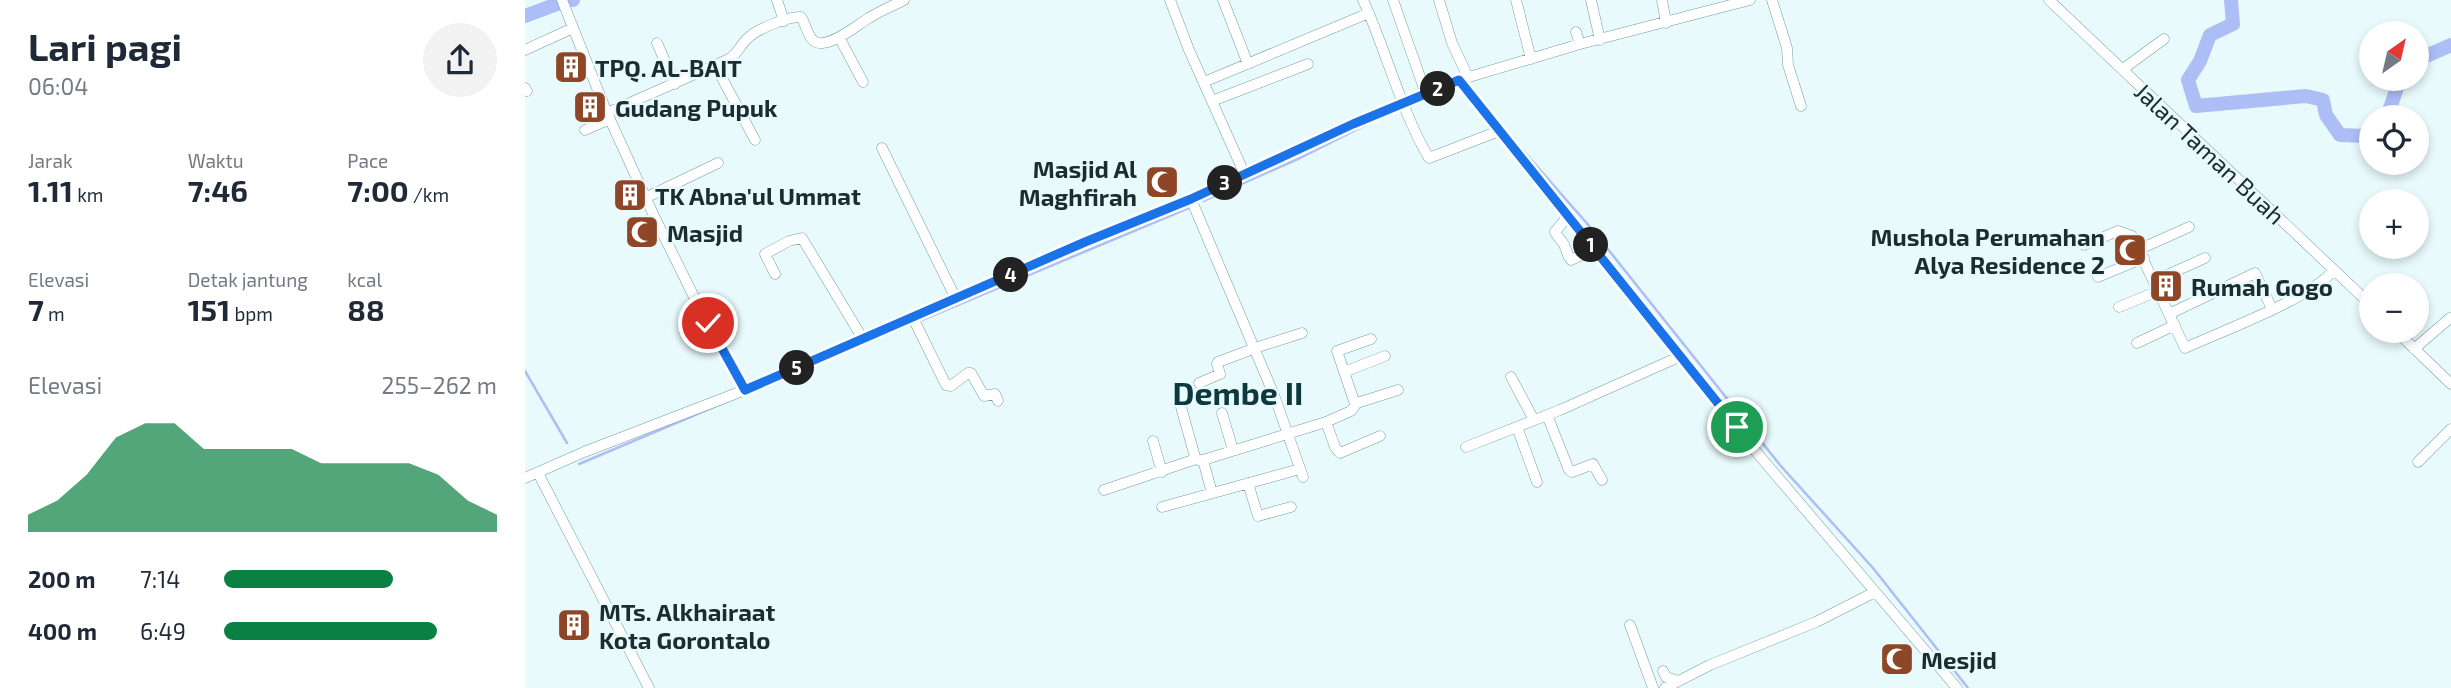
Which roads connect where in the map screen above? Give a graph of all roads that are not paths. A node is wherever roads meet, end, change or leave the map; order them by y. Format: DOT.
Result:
graph roads {
  1 [pos="562,0"];
  2 [pos="777,0"];
  3 [pos="904,0"];
  4 [pos="1170,0"];
  5 [pos="1223,0"];
  6 [pos="1363,0"];
  7 [pos="1393,0"];
  8 [pos="1439,0"];
  9 [pos="1516,0"];
  10 [pos="1591,0"];
  11 [pos="1662,0"];
  12 [pos="1751,0"];
  13 [pos="1772,0"];
  14 [pos="2049,0"];
  15 [pos="1369,13"];
  16 [pos="784,21"];
  17 [pos="1666,23"];
  18 [pos="573,28"];
  19 [pos="1576,32"];
  20 [pos="839,37"];
  21 [pos="2164,39"];
  22 [pos="1600,40"];
  23 [pos="657,43"];
  24 [pos="1580,44"];
  25 [pos="525,50"];
  26 [pos="1531,59"];
  27 [pos="1248,64"];
  28 [pos="1308,64"];
  29 [pos="715,65"];
  30 [pos="2123,69"];
  31 [pos="1463,79"];
  32 [pos="863,82"];
  33 [pos="1204,82"];
  34 [pos="675,84"];
  35 [pos="1426,94"];
  36 [pos="1212,101"];
  37 [pos="1404,104"];
  38 [pos="1801,106"];
  39 [pos="608,116"];
  40 [pos="586,130"];
  41 [pos="1499,131"];
  42 [pos="755,140"];
  43 [pos="882,148"];
  44 [pos="718,163"];
  45 [pos="1245,175"];
  46 [pos="645,198"];
  47 [pos="1191,199"];
  48 [pos="1567,216"];
  49 [pos="2189,226"];
  50 [pos="2084,245"];
  51 [pos="1594,249"];
  52 [pos="2142,253"];
  53 [pos="2205,258"];
  54 [pos="2334,270"];
  55 [pos="775,274"];
  56 [pos="2098,277"];
  57 [pos="2156,286"];
  58 [pos="2359,294"];
  59 [pos="956,299"];
  60 [pos="2119,307"];
  61 [pos="2271,309"];
  62 [pos="2169,314"];
  63 [pos="912,316"];
  64 [pos="2450,318"];
  65 [pos="2175,325"];
  66 [pos="1301,333"];
  67 [pos="1371,338"];
  68 [pos="863,339"];
  69 [pos="2137,343"];
  70 [pos="2408,343"];
  71 [pos="1254,349"];
  72 [pos="2414,349"];
  73 [pos="1385,356"];
  74 [pos="1681,356"];
  75 [pos="1344,372"];
  76 [pos="1511,377"];
  77 [pos="1199,383"];
  78 [pos="2451,384"];
  79 [pos="745,390"];
  80 [pos="1398,390"];
  81 [pos="998,401"];
  82 [pos="1355,404"];
  83 [pos="1181,407"];
  84 [pos="1222,413"];
  85 [pos="1547,415"];
  86 [pos="1534,420"];
  87 [pos="1326,422"];
  88 [pos="1517,427"];
  89 [pos="2451,429"];
  90 [pos="1288,435"];
  91 [pos="1380,436"];
  92 [pos="1153,441"];
  93 [pos="1466,447"];
  94 [pos="1233,450"];
  95 [pos="1200,460"];
  96 [pos="2418,462"];
  97 [pos="1161,472"];
  98 [pos="538,473"];
  99 [pos="525,478"];
  100 [pos="1602,480"];
  101 [pos="1537,482"];
  102 [pos="1248,483"];
  103 [pos="1104,490"];
  104 [pos="1212,493"];
  105 [pos="1161,507"];
  106 [pos="1291,507"];
  107 [pos="1875,592"];
  108 [pos="1630,625"];
  109 [pos="1663,671"];
  110 [pos="1678,681"];
  111 [pos="649,688"];
  112 [pos="1653,688"];
  113 [pos="1665,688"];
  114 [pos="1957,688"];
  1 -- 18 [label="street"];
  2 -- 16 [label="street"];
  3 -- 20 [label="street"];
  4 -- 33 [label="street"];
  5 -- 27 [label="street"];
  6 -- 15 [label="street"];
  7 -- 35 [label="street"];
  8 -- 31 [label="street"];
  9 -- 26 [label="street"];
  10 -- 22 [label="street"];
  11 -- 17 [label="street"];
  12 -- 17 [label="street"];
  13 -- 38 [label="street"];
  14 -- 30 [label="street, Jalan Taman Buah"];
  15 -- 27 [label="street"];
  15 -- 37 [label="street"];
  16 -- 20 [label="street"];
  16 -- 29 [label="street"];
  17 -- 22 [label="street"];
  18 -- 25 [label="street"];
  18 -- 39 [label="street"];
  19 -- 24 [label="street"];
  20 -- 32 [label="street"];
  21 -- 30 [label="street"];
  22 -- 24 [label="street"];
  23 -- 34 [label="street"];
  24 -- 26 [label="street"];
  26 -- 31 [label="street"];
  27 -- 33 [label="street"];
  28 -- 36 [label="street"];
  29 -- 34 [label="street"];
  29 -- 42 [label="street"];
  30 -- 54 [label="street, Jalan Taman Buah"];
  31 -- 35 [label="street"];
  31 -- 41 [label="street"];
  33 -- 36 [label="street"];
  34 -- 39 [label="street"];
  35 -- 37 [label="street"];
  36 -- 45 [label="street"];
  37 -- 41 [label="street"];
  37 -- 45 [label="street"];
  39 -- 40 [label="street"];
  39 -- 46 [label="street"];
  41 -- 48 [label="street"];
  43 -- 59 [label="street"];
  44 -- 46 [label="street"];
  45 -- 47 [label="street"];
  46 -- 79 [label="street"];
  47 -- 59 [label="street"];
  47 -- 71 [label="street"];
  48 -- 51 [label="street"];
  48 -- 51 [label="street"];
  49 -- 52 [label="street"];
  50 -- 52 [label="street"];
  51 -- 74 [label="street"];
  52 -- 56 [label="street"];
  52 -- 57 [label="street"];
  53 -- 57 [label="street"];
  54 -- 58 [label="street, Jalan Taman Buah"];
  54 -- 61 [label="street"];
  55 -- 68 [label="street"];
  57 -- 60 [label="street"];
  57 -- 62 [label="street"];
  59 -- 63 [label="street"];
  61 -- 62 [label="street"];
  61 -- 65 [label="street"];
  62 -- 65 [label="street"];
  63 -- 68 [label="street"];
  63 -- 81 [label="street"];
  64 -- 72 [label="street"];
  65 -- 69 [label="street"];
  66 -- 71 [label="street"];
  67 -- 75 [label="street"];
  68 -- 79 [label="street"];
  70 -- 72 [label="street"];
  71 -- 77 [label="street"];
  71 -- 90 [label="street"];
  72 -- 78 [label="street"];
  73 -- 75 [label="street"];
  74 -- 85 [label="street"];
  74 -- 107 [label="street"];
  75 -- 82 [label="street"];
  76 -- 86 [label="street"];
  79 -- 98 [label="street"];
  80 -- 82 [label="street"];
  82 -- 87 [label="street"];
  83 -- 95 [label="street"];
  84 -- 94 [label="street"];
  85 -- 86 [label="street"];
  85 -- 100 [label="street"];
  86 -- 88 [label="street"];
  87 -- 90 [label="street"];
  87 -- 91 [label="street"];
  88 -- 93 [label="street"];
  88 -- 101 [label="street"];
  89 -- 96 [label="street"];
  90 -- 94 [label="street"];
  90 -- 102 [label="street"];
  92 -- 97 [label="street"];
  94 -- 95 [label="street"];
  95 -- 97 [label="street"];
  95 -- 104 [label="street"];
  97 -- 103 [label="street"];
  98 -- 99 [label="street"];
  98 -- 111 [label="street"];
  102 -- 104 [label="street"];
  102 -- 106 [label="street"];
  104 -- 105 [label="street"];
  107 -- 110 [label="street"];
  107 -- 114 [label="street"];
  108 -- 112 [label="street"];
  109 -- 110 [label="street"];
  110 -- 113 [label="street"];
}
